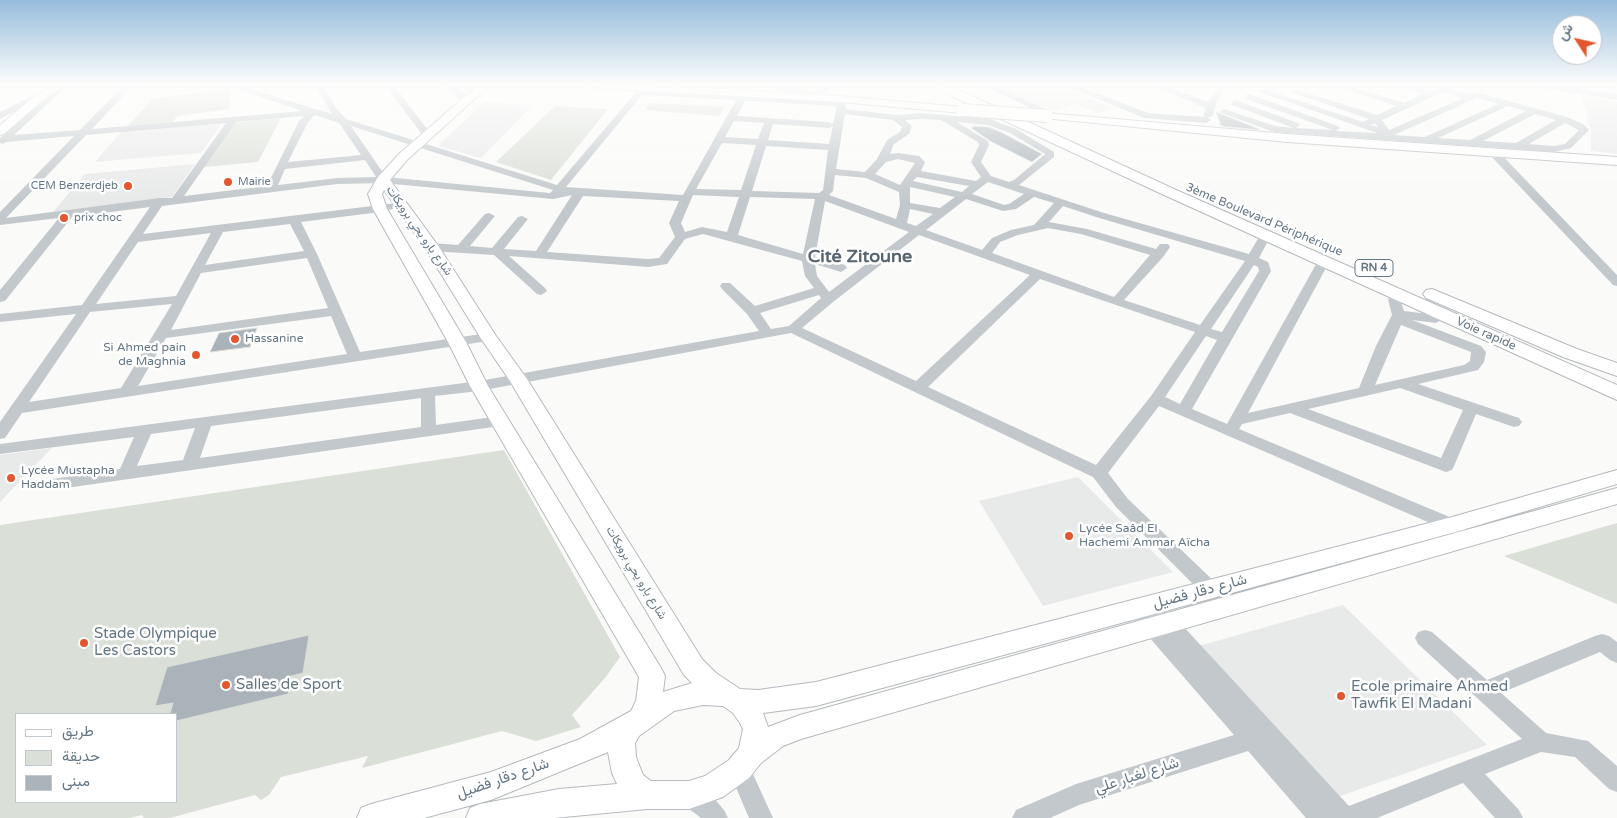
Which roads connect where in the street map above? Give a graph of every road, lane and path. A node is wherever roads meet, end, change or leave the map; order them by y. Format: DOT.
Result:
graph roads {
  1 [pos="14,123"];
  2 [pos="91,123"];
  3 [pos="185,123"];
  4 [pos="230,123"];
  5 [pos="303,123"];
  6 [pos="344,123"];
  7 [pos="350,123"];
  8 [pos="418,123"];
  9 [pos="441,123"];
  10 [pos="618,123"];
  11 [pos="728,123"];
  12 [pos="767,123"];
  13 [pos="801,123"];
  14 [pos="835,123"];
  15 [pos="904,123"];
  16 [pos="953,123"];
  17 [pos="994,123"];
  18 [pos="1020,123"];
  19 [pos="1047,123"];
  20 [pos="1173,123"];
  21 [pos="1191,123"];
  22 [pos="1254,123"];
  23 [pos="1289,123"];
  24 [pos="1320,123"];
  25 [pos="1353,123"];
  26 [pos="1366,123"];
  27 [pos="1379,123"];
  28 [pos="1417,123"];
  29 [pos="1462,123"];
  30 [pos="1510,123"];
  31 [pos="1535,123"];
  32 [pos="1558,123"];
  33 [pos="1574,123"];
  34 [pos="829,125"];
  35 [pos="1203,125"];
  36 [pos="1361,126"];
  37 [pos="1550,128"];
  38 [pos="1310,131"];
  39 [pos="82,132"];
  40 [pos="1492,133"];
  41 [pos="427,135"];
  42 [pos="1353,135"];
  43 [pos="1,137"];
  44 [pos="1388,139"];
  45 [pos="720,140"];
  46 [pos="1426,140"];
  47 [pos="1473,142"];
  48 [pos="762,143"];
  49 [pos="417,144"];
  50 [pos="1517,146"];
  51 [pos="829,147"];
  52 [pos="1492,151"];
  53 [pos="366,158"];
  54 [pos="882,160"];
  55 [pos="1617,160"];
  56 [pos="281,166"];
  57 [pos="1131,166"];
  58 [pos="830,172"];
  59 [pos="915,173"];
  60 [pos="868,175"];
  61 [pos="383,180"];
  62 [pos="983,182"];
  63 [pos="1010,185"];
  64 [pos="905,187"];
  65 [pos="271,189"];
  66 [pos="566,192"];
  67 [pos="1032,192"];
  68 [pos="1169,192"];
  69 [pos="746,194"];
  70 [pos="822,194"];
  71 [pos="688,195"];
  72 [pos="966,196"];
  73 [pos="177,200"];
  74 [pos="160,202"];
  75 [pos="1061,202"];
  76 [pos="401,204"];
  77 [pos="904,205"];
  78 [pos="380,209"];
  79 [pos="942,212"];
  80 [pos="68,214"];
  81 [pos="1100,215"];
  82 [pos="489,216"];
  83 [pos="0,218"];
  84 [pos="522,219"];
  85 [pos="294,220"];
  86 [pos="0,222"];
  87 [pos="901,224"];
  88 [pos="1038,227"];
  89 [pos="219,229"];
  90 [pos="919,230"];
  91 [pos="1083,231"];
  92 [pos="1172,236"];
  93 [pos="681,237"];
  94 [pos="731,238"];
  95 [pos="133,239"];
  96 [pos="1263,239"];
  97 [pos="432,247"];
  98 [pos="462,248"];
  99 [pos="496,251"];
  100 [pos="311,254"];
  101 [pos="984,254"];
  102 [pos="1159,254"];
  103 [pos="540,255"];
  104 [pos="808,260"];
  105 [pos="1252,260"];
  106 [pos="1321,266"];
  107 [pos="841,268"];
  108 [pos="196,270"];
  109 [pos="1038,274"];
  110 [pos="1359,274"];
  111 [pos="1617,282"];
  112 [pos="726,286"];
  113 [pos="541,290"];
  114 [pos="825,295"];
  115 [pos="0,298"];
  116 [pos="180,299"];
  117 [pos="1116,302"];
  118 [pos="86,309"];
  119 [pos="756,310"];
  120 [pos="335,311"];
  121 [pos="1397,311"];
  122 [pos="0,318"];
  123 [pos="793,329"];
  124 [pos="1203,331"];
  125 [pos="767,333"];
  126 [pos="161,335"];
  127 [pos="488,337"];
  128 [pos="1225,338"];
  129 [pos="457,342"];
  130 [pos="355,357"];
  131 [pos="1617,370"];
  132 [pos="518,379"];
  133 [pos="1400,383"];
  134 [pos="1617,384"];
  135 [pos="479,386"];
  136 [pos="919,387"];
  137 [pos="1365,391"];
  138 [pos="126,393"];
  139 [pos="428,393"];
  140 [pos="1617,393"];
  141 [pos="1156,400"];
  142 [pos="1290,408"];
  143 [pos="1471,408"];
  144 [pos="18,409"];
  145 [pos="1617,410"];
  146 [pos="1183,411"];
  147 [pos="500,421"];
  148 [pos="205,422"];
  149 [pos="1514,422"];
  150 [pos="1234,425"];
  151 [pos="145,430"];
  152 [pos="429,431"];
  153 [pos="0,434"];
  154 [pos="0,450"];
  155 [pos="189,465"];
  156 [pos="1099,473"];
  157 [pos="126,474"];
  158 [pos="1617,477"];
  159 [pos="52,484"];
  160 [pos="1617,496"];
  161 [pos="1452,525"];
  162 [pos="1475,535"];
  163 [pos="1210,589"];
  164 [pos="1152,616"];
  165 [pos="1425,638"];
  166 [pos="1617,654"];
  167 [pos="1484,691"];
  168 [pos="731,698"];
  169 [pos="782,700"];
  170 [pos="635,722"];
  171 [pos="800,727"];
  172 [pos="1252,739"];
  173 [pos="1541,742"];
  174 [pos="745,762"];
  175 [pos="1467,770"];
  176 [pos="1617,781"];
  177 [pos="647,795"];
  178 [pos="689,795"];
  179 [pos="371,818"];
  180 [pos="480,818"];
  181 [pos="716,818"];
  182 [pos="762,818"];
  183 [pos="1024,818"];
  184 [pos="1321,818"];
  185 [pos="1344,818"];
  186 [pos="1348,818"];
  187 [pos="1511,818"];
  1 -- 43 [label="main road"];
  2 -- 39 [label="street"];
  3 -- 39 [label="street"];
  4 -- 73 [label="street"];
  5 -- 56 [label="street"];
  6 -- 53 [label="street"];
  7 -- 49 [label="street"];
  8 -- 41 [label="street"];
  9 -- 41 [label="main road"];
  10 -- 66 [label="street"];
  11 -- 45 [label="street"];
  12 -- 48 [label="street"];
  13 -- 34 [label="street"];
  14 -- 51 [label="street"];
  15 -- 54 [label="street"];
  16 -- 62 [label="street"];
  17 -- 63 [label="street"];
  18 -- 68 [label="highway, 3ème Boulevard Périphérique / RN 4"];
  19 -- 57 [label="highway, 3ème Boulevard Périphérique / RN 4"];
  20 -- 35 [label="main road"];
  21 -- 35 [label="street"];
  22 -- 38 [label="street"];
  23 -- 38 [label="street"];
  24 -- 42 [label="street"];
  25 -- 36 [label="street"];
  26 -- 36 [label="street"];
  27 -- 44 [label="street"];
  28 -- 44 [label="street"];
  29 -- 40 [label="street"];
  29 -- 46 [label="street"];
  30 -- 40 [label="street"];
  31 -- 37 [label="street"];
  32 -- 37 [label="street"];
  33 -- 50 [label="street"];
  34 -- 51 [label="street"];
  35 -- 44 [label="main road"];
  36 -- 44 [label="street"];
  37 -- 50 [label="street"];
  38 -- 42 [label="street"];
  39 -- 43 [label="street"];
  39 -- 83 [label="street"];
  40 -- 47 [label="street"];
  41 -- 49 [label="main road"];
  42 -- 44 [label="street"];
  44 -- 46 [label="street"];
  44 -- 52 [label="main road"];
  45 -- 48 [label="street"];
  45 -- 71 [label="street"];
  46 -- 47 [label="street"];
  47 -- 50 [label="street"];
  48 -- 51 [label="street"];
  48 -- 69 [label="street"];
  49 -- 61 [label="main road"];
  49 -- 66 [label="street"];
  51 -- 58 [label="street"];
  51 -- 70 [label="street"];
  52 -- 55 [label="main road"];
  52 -- 111 [label="street"];
  53 -- 56 [label="street"];
  53 -- 61 [label="street"];
  54 -- 59 [label="street"];
  54 -- 60 [label="street"];
  56 -- 65 [label="street"];
  57 -- 110 [label="highway, 3ème Boulevard Périphérique / RN 4"];
  57 -- 131 [label="highway, 3ème Boulevard Périphérique / RN 4"];
  58 -- 60 [label="street"];
  58 -- 70 [label="street"];
  59 -- 62 [label="street"];
  59 -- 64 [label="street"];
  60 -- 64 [label="street"];
  61 -- 65 [label="street"];
  61 -- 66 [label="street"];
  61 -- 76 [label="main road, شارع بارو يحي برويكات"];
  61 -- 78 [label="main road, شارع بارو يحي برويكات"];
  62 -- 63 [label="street"];
  62 -- 72 [label="street"];
  63 -- 67 [label="street"];
  64 -- 72 [label="street"];
  64 -- 77 [label="street"];
  65 -- 73 [label="street"];
  66 -- 71 [label="street"];
  66 -- 103 [label="street"];
  67 -- 72 [label="street"];
  67 -- 75 [label="street"];
  68 -- 96 [label="highway, 3ème Boulevard Périphérique / RN 4"];
  68 -- 110 [label="highway, 3ème Boulevard Périphérique / RN 4"];
  69 -- 70 [label="street"];
  69 -- 71 [label="street"];
  69 -- 94 [label="street"];
  70 -- 87 [label="street"];
  70 -- 104 [label="street"];
  71 -- 93 [label="street"];
  72 -- 79 [label="street"];
  73 -- 74 [label="street"];
  74 -- 80 [label="street"];
  74 -- 95 [label="street"];
  75 -- 81 [label="street"];
  75 -- 88 [label="street"];
  76 -- 78 [label="street"];
  76 -- 97 [label="main road, شارع بارو يحي برويكات"];
  77 -- 79 [label="street"];
  77 -- 87 [label="street"];
  78 -- 85 [label="street"];
  78 -- 129 [label="main road, شارع بارو يحي برويكات"];
  79 -- 90 [label="street"];
  80 -- 86 [label="street"];
  80 -- 115 [label="street"];
  81 -- 91 [label="street"];
  81 -- 92 [label="street"];
  82 -- 98 [label="street"];
  84 -- 99 [label="street"];
  85 -- 89 [label="street"];
  85 -- 100 [label="street"];
  87 -- 90 [label="street"];
  88 -- 91 [label="street"];
  88 -- 101 [label="street"];
  89 -- 95 [label="street"];
  89 -- 108 [label="street"];
  90 -- 101 [label="street"];
  90 -- 114 [label="street"];
  91 -- 102 [label="street"];
  92 -- 102 [label="street"];
  92 -- 105 [label="street"];
  93 -- 94 [label="street"];
  93 -- 103 [label="street"];
  94 -- 104 [label="street"];
  95 -- 118 [label="street"];
  96 -- 105 [label="street"];
  96 -- 106 [label="highway, 3ème Boulevard Périphérique / RN 4"];
  97 -- 98 [label="street"];
  97 -- 127 [label="main road, شارع بارو يحي برويكات"];
  98 -- 99 [label="street"];
  99 -- 103 [label="street"];
  99 -- 113 [label="street"];
  100 -- 108 [label="street"];
  100 -- 120 [label="street"];
  101 -- 109 [label="street"];
  102 -- 117 [label="street"];
  104 -- 107 [label="street"];
  104 -- 114 [label="street"];
  105 -- 124 [label="street"];
  105 -- 128 [label="street"];
  106 -- 121 [label="highway, 3ème Boulevard Périphérique / RN 4"];
  106 -- 150 [label="street"];
  108 -- 116 [label="street"];
  109 -- 117 [label="street"];
  109 -- 136 [label="street"];
  110 -- 134 [label="highway, Voie rapide"];
  110 -- 140 [label="highway, Voie rapide"];
  112 -- 125 [label="street"];
  114 -- 119 [label="street"];
  114 -- 123 [label="street"];
  116 -- 118 [label="street"];
  116 -- 126 [label="street"];
  117 -- 124 [label="street"];
  118 -- 122 [label="street"];
  118 -- 144 [label="street"];
  120 -- 126 [label="street"];
  120 -- 130 [label="street"];
  121 -- 133 [label="street"];
  121 -- 137 [label="street"];
  121 -- 145 [label="highway, 3ème Boulevard Périphérique / RN 4"];
  123 -- 125 [label="street"];
  123 -- 136 [label="street"];
  124 -- 128 [label="street"];
  124 -- 141 [label="street"];
  125 -- 132 [label="street"];
  126 -- 138 [label="street"];
  127 -- 129 [label="street"];
  127 -- 132 [label="main road, شارع بارو يحي برويكات"];
  128 -- 146 [label="street"];
  129 -- 130 [label="street"];
  129 -- 135 [label="main road, شارع بارو يحي برويكات"];
  130 -- 138 [label="street"];
  132 -- 135 [label="street"];
  132 -- 168 [label="main road, شارع بارو يحي برويكات"];
  133 -- 137 [label="street"];
  133 -- 143 [label="street"];
  135 -- 139 [label="street"];
  135 -- 147 [label="main road, شارع بارو يحي برويكات"];
  136 -- 156 [label="street"];
  137 -- 142 [label="street"];
  138 -- 144 [label="street"];
  139 -- 148 [label="street"];
  139 -- 152 [label="street"];
  141 -- 146 [label="street"];
  141 -- 156 [label="street"];
  142 -- 143 [label="street"];
  142 -- 150 [label="street"];
  143 -- 149 [label="street"];
  144 -- 153 [label="street"];
  146 -- 150 [label="street"];
  147 -- 152 [label="street"];
  147 -- 170 [label="main road, شارع بارو يحي برويكات"];
  148 -- 151 [label="street"];
  148 -- 155 [label="street"];
  150 -- 161 [label="street"];
  151 -- 154 [label="street"];
  151 -- 157 [label="street"];
  152 -- 155 [label="street"];
  155 -- 157 [label="street"];
  156 -- 163 [label="street"];
  157 -- 159 [label="street"];
  158 -- 161 [label="main road, شارع دقار فضيل"];
  160 -- 162 [label="main road, شارع دقار فضيل"];
  161 -- 162 [label="street"];
  161 -- 163 [label="main road, شارع دقار فضيل"];
  162 -- 164 [label="main road, شارع دقار فضيل"];
  163 -- 164 [label="main road, شارع دقار فضيل"];
  164 -- 169 [label="main road, شارع دقار فضيل"];
  164 -- 171 [label="main road, شارع دقار فضيل"];
  164 -- 172 [label="street"];
  164 -- 185 [label="street"];
  165 -- 167 [label="street"];
  166 -- 167 [label="street"];
  167 -- 173 [label="street"];
  168 -- 169 [label="main road"];
  168 -- 170 [label="main road"];
  168 -- 174 [label="main road"];
  170 -- 177 [label="main road"];
  170 -- 179 [label="main road, شارع دقار فضيل"];
  171 -- 174 [label="main road"];
  172 -- 183 [label="street, شارع لغبار علي"];
  172 -- 184 [label="street"];
  173 -- 175 [label="street"];
  173 -- 176 [label="street"];
  174 -- 178 [label="main road"];
  174 -- 182 [label="street"];
  175 -- 186 [label="street"];
  175 -- 187 [label="street"];
  177 -- 178 [label="main road"];
  177 -- 180 [label="main road"];
  178 -- 181 [label="street"];
}
